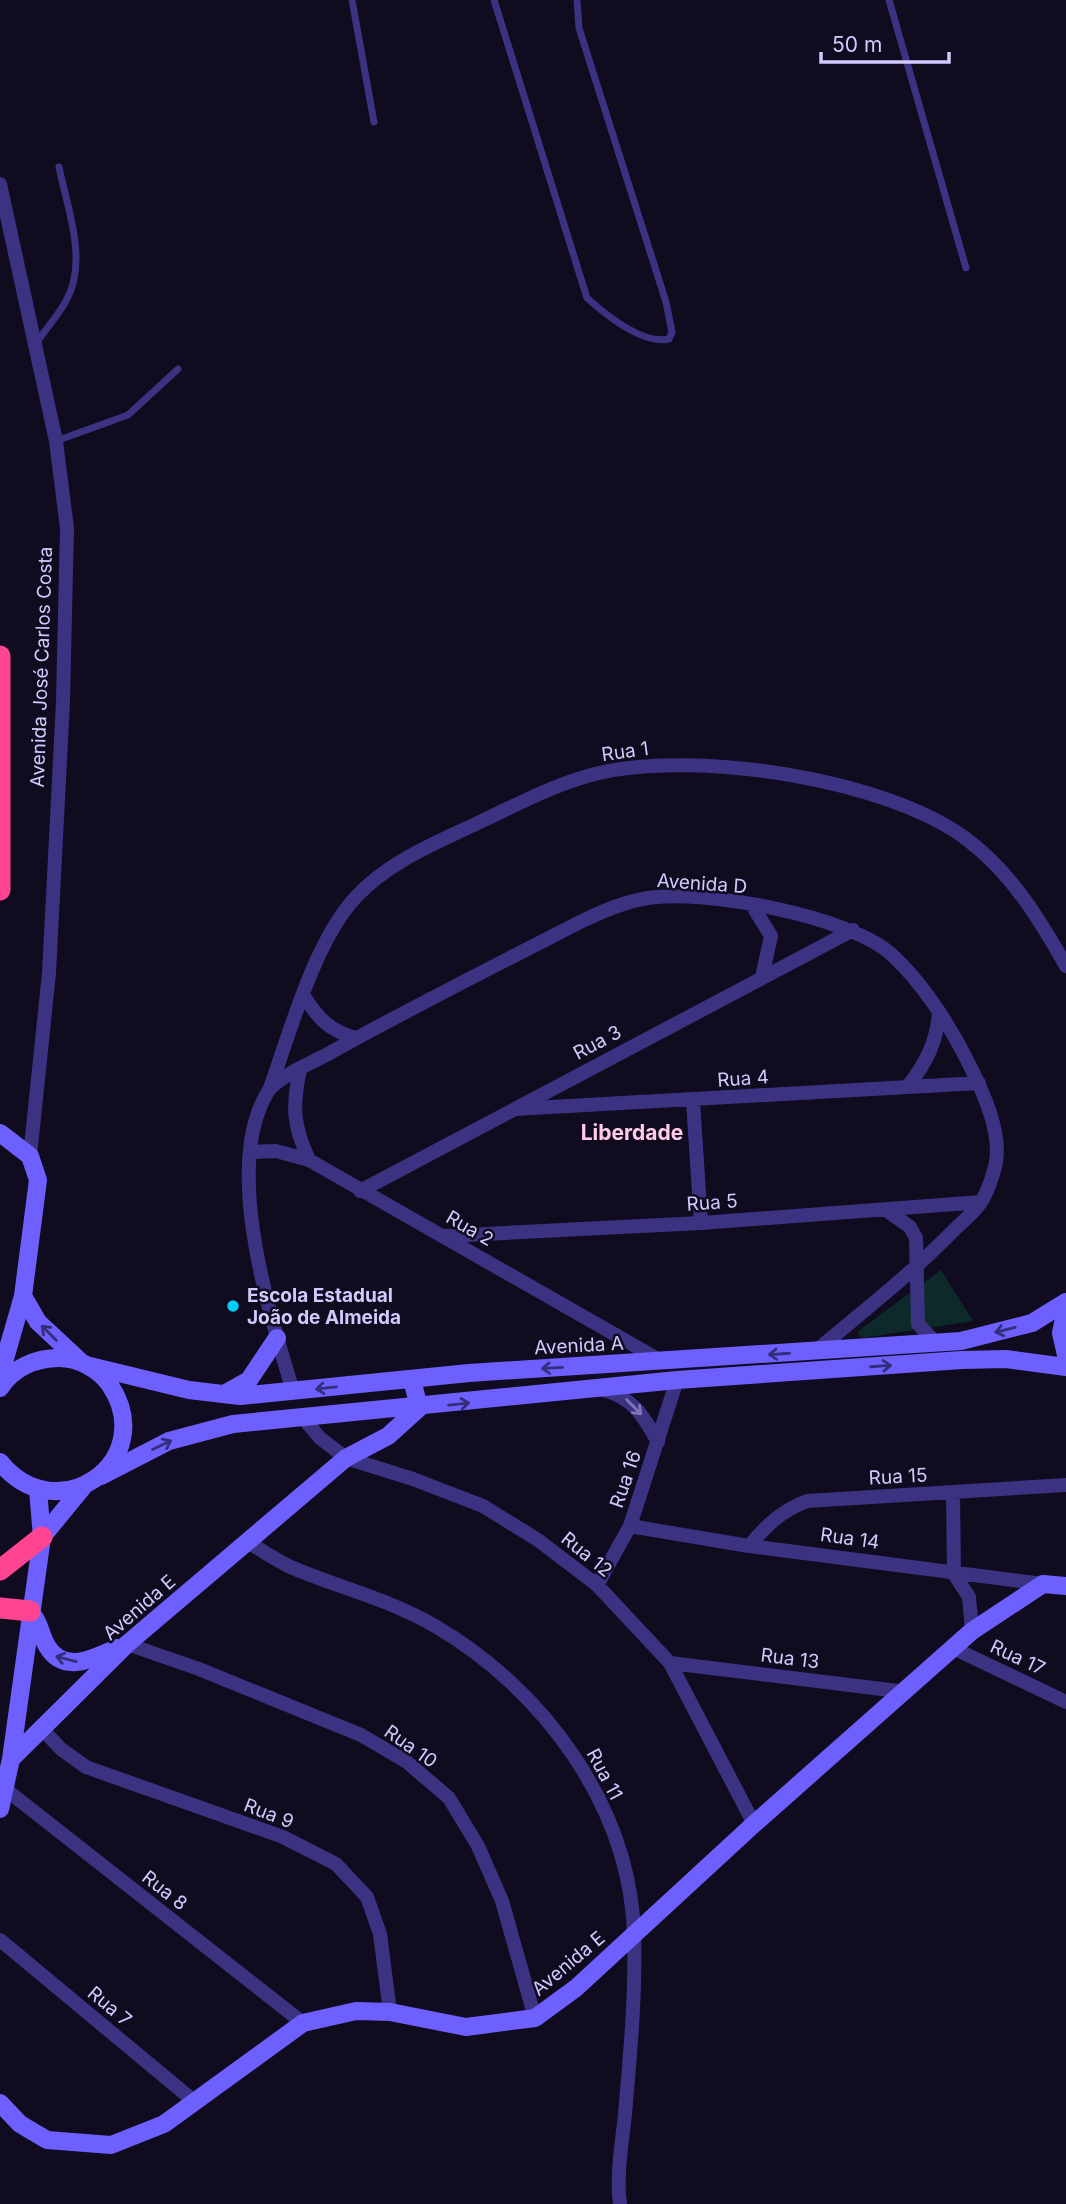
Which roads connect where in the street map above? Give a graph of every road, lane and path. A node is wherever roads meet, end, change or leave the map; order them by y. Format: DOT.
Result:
graph roads {
  1 [pos="352,0"];
  2 [pos="494,0"];
  3 [pos="577,0"];
  4 [pos="889,0"];
  5 [pos="374,122"];
  6 [pos="60,167"];
  7 [pos="0,184"];
  8 [pos="966,268"];
  9 [pos="34,347"];
  10 [pos="178,369"];
  11 [pos="56,441"];
  12 [pos="0,656"];
  13 [pos="0,890"];
  14 [pos="752,905"];
  15 [pos="853,930"];
  16 [pos="1066,966"];
  17 [pos="762,977"];
  18 [pos="303,995"];
  19 [pos="939,1014"];
  20 [pos="356,1038"];
  21 [pos="300,1069"];
  22 [pos="979,1083"];
  23 [pos="909,1085"];
  24 [pos="270,1088"];
  25 [pos="693,1101"];
  26 [pos="510,1109"];
  27 [pos="0,1133"];
  28 [pos="251,1152"];
  29 [pos="30,1156"];
  30 [pos="309,1160"];
  31 [pos="360,1191"];
  32 [pos="981,1202"];
  33 [pos="886,1210"];
  34 [pos="701,1223"];
  35 [pos="446,1236"];
  36 [pos="917,1264"];
  37 [pos="23,1296"];
  38 [pos="1066,1302"];
  39 [pos="1066,1308"];
  40 [pos="277,1338"];
  41 [pos="936,1343"];
  42 [pos="816,1351"];
  43 [pos="1066,1354"];
  44 [pos="663,1362"];
  45 [pos="86,1365"];
  46 [pos="1066,1367"];
  47 [pos="0,1376"];
  48 [pos="412,1379"];
  49 [pos="677,1380"];
  50 [pos="0,1388"];
  51 [pos="597,1389"];
  52 [pos="293,1391"];
  53 [pos="223,1394"];
  54 [pos="419,1408"];
  55 [pos="304,1419"];
  56 [pos="658,1442"];
  57 [pos="346,1458"];
  58 [pos="0,1462"];
  59 [pos="102,1476"];
  60 [pos="1066,1485"];
  61 [pos="83,1487"];
  62 [pos="38,1490"];
  63 [pos="953,1492"];
  64 [pos="630,1526"];
  65 [pos="42,1537"];
  66 [pos="247,1542"];
  67 [pos="749,1546"];
  68 [pos="0,1570"];
  69 [pos="954,1574"];
  70 [pos="597,1584"];
  71 [pos="1043,1584"];
  72 [pos="1066,1586"];
  73 [pos="0,1608"];
  74 [pos="30,1611"];
  75 [pos="972,1631"];
  76 [pos="127,1644"];
  77 [pos="953,1648"];
  78 [pos="670,1662"];
  79 [pos="906,1692"];
  80 [pos="1066,1702"];
  81 [pos="43,1730"];
  82 [pos="11,1759"];
  83 [pos="4,1788"];
  84 [pos="0,1809"];
  85 [pos="754,1824"];
  86 [pos="634,1934"];
  87 [pos="0,1940"];
  88 [pos="390,2012"];
  89 [pos="535,2018"];
  90 [pos="303,2023"];
  91 [pos="195,2102"];
  92 [pos="0,2103"];
  93 [pos="620,2204"];
  1 -- 5 [label="lane"];
  2 -- 3 [label="lane"];
  4 -- 8 [label="lane"];
  6 -- 9 [label="lane"];
  7 -- 9 [label="street, Avenida José Carlos Costa"];
  9 -- 11 [label="street, Avenida José Carlos Costa"];
  10 -- 11 [label="lane"];
  11 -- 29 [label="street, Avenida José Carlos Costa"];
  12 -- 13 [label="highway"];
  14 -- 15 [label="street, Avenida D"];
  14 -- 17 [label="street"];
  14 -- 20 [label="street, Avenida D"];
  15 -- 17 [label="street, Rua 3"];
  15 -- 19 [label="street, Avenida D"];
  16 -- 18 [label="street, Rua 1"];
  17 -- 26 [label="street, Rua 3"];
  18 -- 20 [label="street"];
  18 -- 24 [label="street, Rua 1"];
  19 -- 22 [label="street, Avenida D"];
  19 -- 23 [label="street"];
  20 -- 21 [label="street, Avenida D"];
  21 -- 24 [label="street, Avenida D"];
  21 -- 30 [label="street"];
  22 -- 23 [label="street, Rua 4"];
  22 -- 32 [label="street, Avenida D"];
  23 -- 25 [label="street, Rua 4"];
  24 -- 28 [label="street"];
  25 -- 26 [label="street, Rua 4"];
  25 -- 34 [label="street"];
  26 -- 31 [label="street, Rua 3"];
  27 -- 29 [label="street"];
  28 -- 30 [label="street, Rua 2"];
  28 -- 40 [label="street"];
  29 -- 37 [label="street, Avenida José Carlos Costa"];
  30 -- 31 [label="street, Rua 2"];
  31 -- 35 [label="street, Rua 2"];
  32 -- 33 [label="street, Rua 5"];
  32 -- 36 [label="street, Avenida D"];
  33 -- 34 [label="street, Rua 5"];
  33 -- 36 [label="street"];
  34 -- 35 [label="street, Rua 5"];
  35 -- 44 [label="street, Rua 2"];
  36 -- 41 [label="street"];
  36 -- 42 [label="street, Avenida D"];
  45 -- 37 [label="street, one-way"];
  37 -- 47 [label="street, Avenida José Carlos Costa"];
  38 -- 41 [label="street, Avenida A, one-way"];
  39 -- 43 [label="street"];
  40 -- 52 [label="street"];
  40 -- 53 [label="street"];
  41 -- 42 [label="street, Avenida A"];
  42 -- 44 [label="street, Avenida A, one-way"];
  44 -- 48 [label="street, Avenida A, one-way"];
  45 -- 50 [label="street, Avenida A"];
  45 -- 53 [label="street, Avenida A"];
  45 -- 59 [label="street"];
  49 -- 46 [label="street, one-way"];
  48 -- 52 [label="street, Avenida A, one-way"];
  48 -- 54 [label="street"];
  49 -- 51 [label="street"];
  49 -- 56 [label="street, Rua 16"];
  54 -- 51 [label="street, one-way"];
  51 -- 56 [label="street, one-way"];
  52 -- 53 [label="street, Avenida A"];
  54 -- 55 [label="street"];
  54 -- 57 [label="street, Avenida E"];
  55 -- 57 [label="street, Rua 12"];
  59 -- 55 [label="street, one-way"];
  56 -- 64 [label="street, Rua 16"];
  57 -- 66 [label="street, Avenida E"];
  57 -- 70 [label="street, Rua 12"];
  58 -- 62 [label="street"];
  59 -- 61 [label="street"];
  60 -- 63 [label="street, Rua 15"];
  61 -- 62 [label="street"];
  61 -- 65 [label="street"];
  62 -- 65 [label="street"];
  63 -- 67 [label="street, Rua 15"];
  63 -- 69 [label="street"];
  64 -- 67 [label="street, Rua 14"];
  64 -- 70 [label="street, Rua 16"];
  65 -- 68 [label="highway"];
  65 -- 74 [label="street"];
  66 -- 76 [label="street, Avenida E"];
  66 -- 86 [label="street, Rua 11"];
  67 -- 69 [label="street, Rua 14"];
  69 -- 71 [label="street, Rua 14"];
  69 -- 75 [label="street"];
  70 -- 78 [label="street, Rua 12"];
  71 -- 72 [label="street, Rua 14"];
  71 -- 75 [label="street, Avenida E"];
  73 -- 74 [label="highway"];
  76 -- 74 [label="street, one-way"];
  74 -- 82 [label="street"];
  75 -- 77 [label="street, Avenida E"];
  76 -- 81 [label="street, Avenida E"];
  76 -- 89 [label="street, Rua 10"];
  77 -- 79 [label="street, Avenida E"];
  77 -- 80 [label="street, Rua 17"];
  78 -- 79 [label="street, Rua 13"];
  78 -- 85 [label="street, Rua 12"];
  79 -- 85 [label="street, Avenida E"];
  81 -- 82 [label="street, Avenida E"];
  81 -- 88 [label="street, Rua 9"];
  82 -- 83 [label="street"];
  83 -- 84 [label="street"];
  83 -- 90 [label="street, Rua 8"];
  85 -- 86 [label="street, Avenida E"];
  86 -- 89 [label="street, Avenida E"];
  86 -- 93 [label="street, Rua 11"];
  87 -- 91 [label="street, Rua 7"];
  88 -- 89 [label="street, Avenida E"];
  88 -- 90 [label="street, Avenida E"];
  90 -- 91 [label="street, Avenida E"];
  91 -- 92 [label="street, Avenida E"];
}
